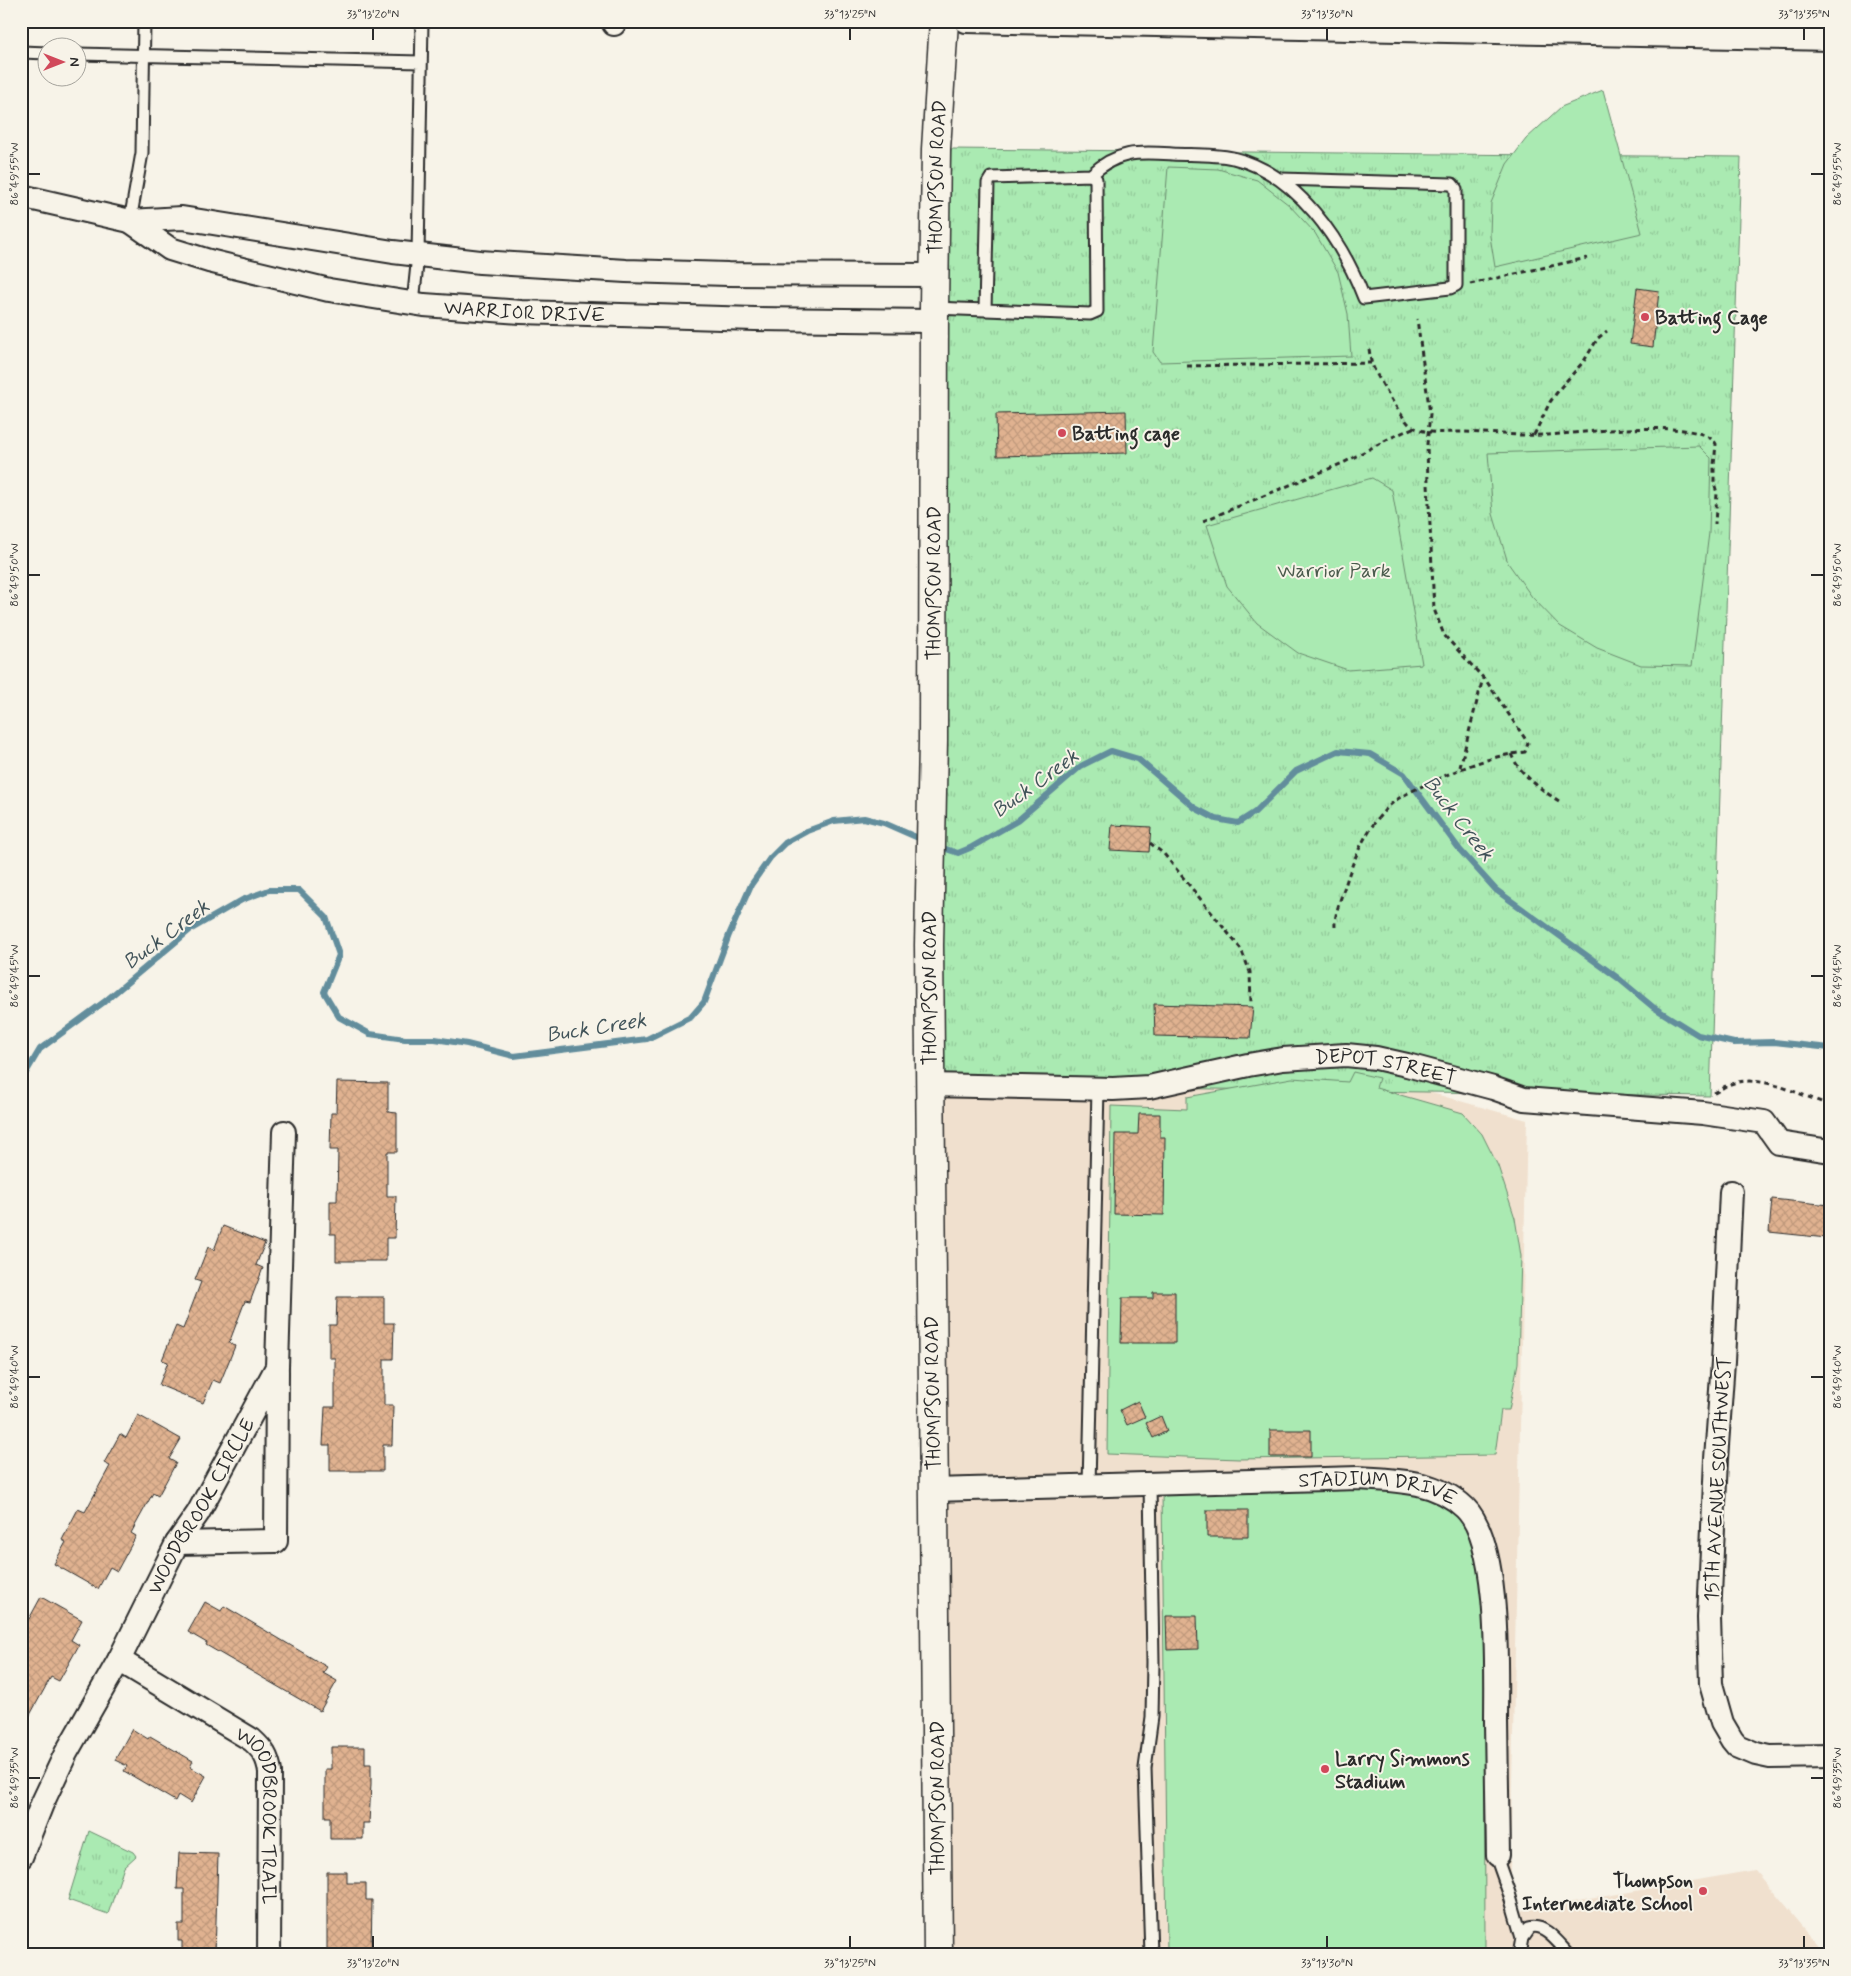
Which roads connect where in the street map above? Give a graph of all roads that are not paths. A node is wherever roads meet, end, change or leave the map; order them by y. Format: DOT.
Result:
graph roads {
  1 [pos="144,21"];
  2 [pos="422,21"];
  3 [pos="944,21"];
  4 [pos="966,21"];
  5 [pos="1619,27"];
  6 [pos="1830,39"];
  7 [pos="21,52"];
  8 [pos="38,53"];
  9 [pos="88,54"];
  10 [pos="144,56"];
  11 [pos="421,62"];
  12 [pos="1091,175"];
  13 [pos="1281,180"];
  14 [pos="21,196"];
  15 [pos="130,221"];
  16 [pos="418,255"];
  17 [pos="935,275"];
  18 [pos="413,303"];
  19 [pos="984,310"];
  20 [pos="934,314"];
  21 [pos="929,1085"];
  22 [pos="1098,1088"];
  23 [pos="284,1132"];
  24 [pos="1830,1150"];
  25 [pos="1730,1192"];
  26 [pos="277,1367"];
  27 [pos="1150,1484"];
  28 [pos="1089,1486"];
  29 [pos="933,1490"];
  30 [pos="177,1544"];
  31 [pos="119,1660"];
  32 [pos="1830,1756"];
  33 [pos="1498,1855"];
  34 [pos="21,1857"];
  35 [pos="1522,1938"];
  36 [pos="269,1955"];
  37 [pos="938,1955"];
  38 [pos="1151,1955"];
  39 [pos="1519,1955"];
  40 [pos="1570,1955"];
  1 -- 10 [label="lane"];
  2 -- 11 [label="lane"];
  3 -- 17 [label="street, THOMPSON ROAD"];
  4 -- 5 [label="street"];
  5 -- 6 [label="street"];
  7 -- 8 [label="lane"];
  9 -- 10 [label="lane"];
  10 -- 11 [label="lane"];
  10 -- 15 [label="lane"];
  11 -- 16 [label="lane"];
  12 -- 13 [label="lane"];
  12 -- 19 [label="lane"];
  12 -- 19 [label="lane"];
  13 -- 13 [label="lane"];
  14 -- 15 [label="street, WARRIOR DRIVE"];
  15 -- 16 [label="street, WARRIOR DRIVE"];
  15 -- 18 [label="street, WARRIOR DRIVE"];
  16 -- 17 [label="street, WARRIOR DRIVE"];
  16 -- 18 [label="lane"];
  17 -- 20 [label="street, THOMPSON ROAD"];
  18 -- 20 [label="street, WARRIOR DRIVE"];
  19 -- 20 [label="lane"];
  20 -- 21 [label="street, THOMPSON ROAD"];
  21 -- 22 [label="street, DEPOT STREET"];
  21 -- 29 [label="street, THOMPSON ROAD"];
  22 -- 24 [label="street, DEPOT STREET"];
  22 -- 28 [label="lane"];
  23 -- 26 [label="street, WOODBROOK CIRCLE"];
  25 -- 32 [label="street, 15TH AVENUE SOUTHWEST"];
  26 -- 30 [label="street, WOODBROOK CIRCLE"];
  26 -- 30 [label="street"];
  27 -- 28 [label="street, STADIUM DRIVE"];
  27 -- 33 [label="street, STADIUM DRIVE"];
  27 -- 38 [label="lane"];
  28 -- 29 [label="street, STADIUM DRIVE"];
  29 -- 37 [label="street, THOMPSON ROAD"];
  30 -- 31 [label="street, WOODBROOK CIRCLE"];
  31 -- 34 [label="street, WOODBROOK CIRCLE"];
  31 -- 36 [label="street, WOODBROOK TRAIL"];
  33 -- 35 [label="lane"];
  35 -- 39 [label="lane"];
  35 -- 40 [label="lane"];
}
